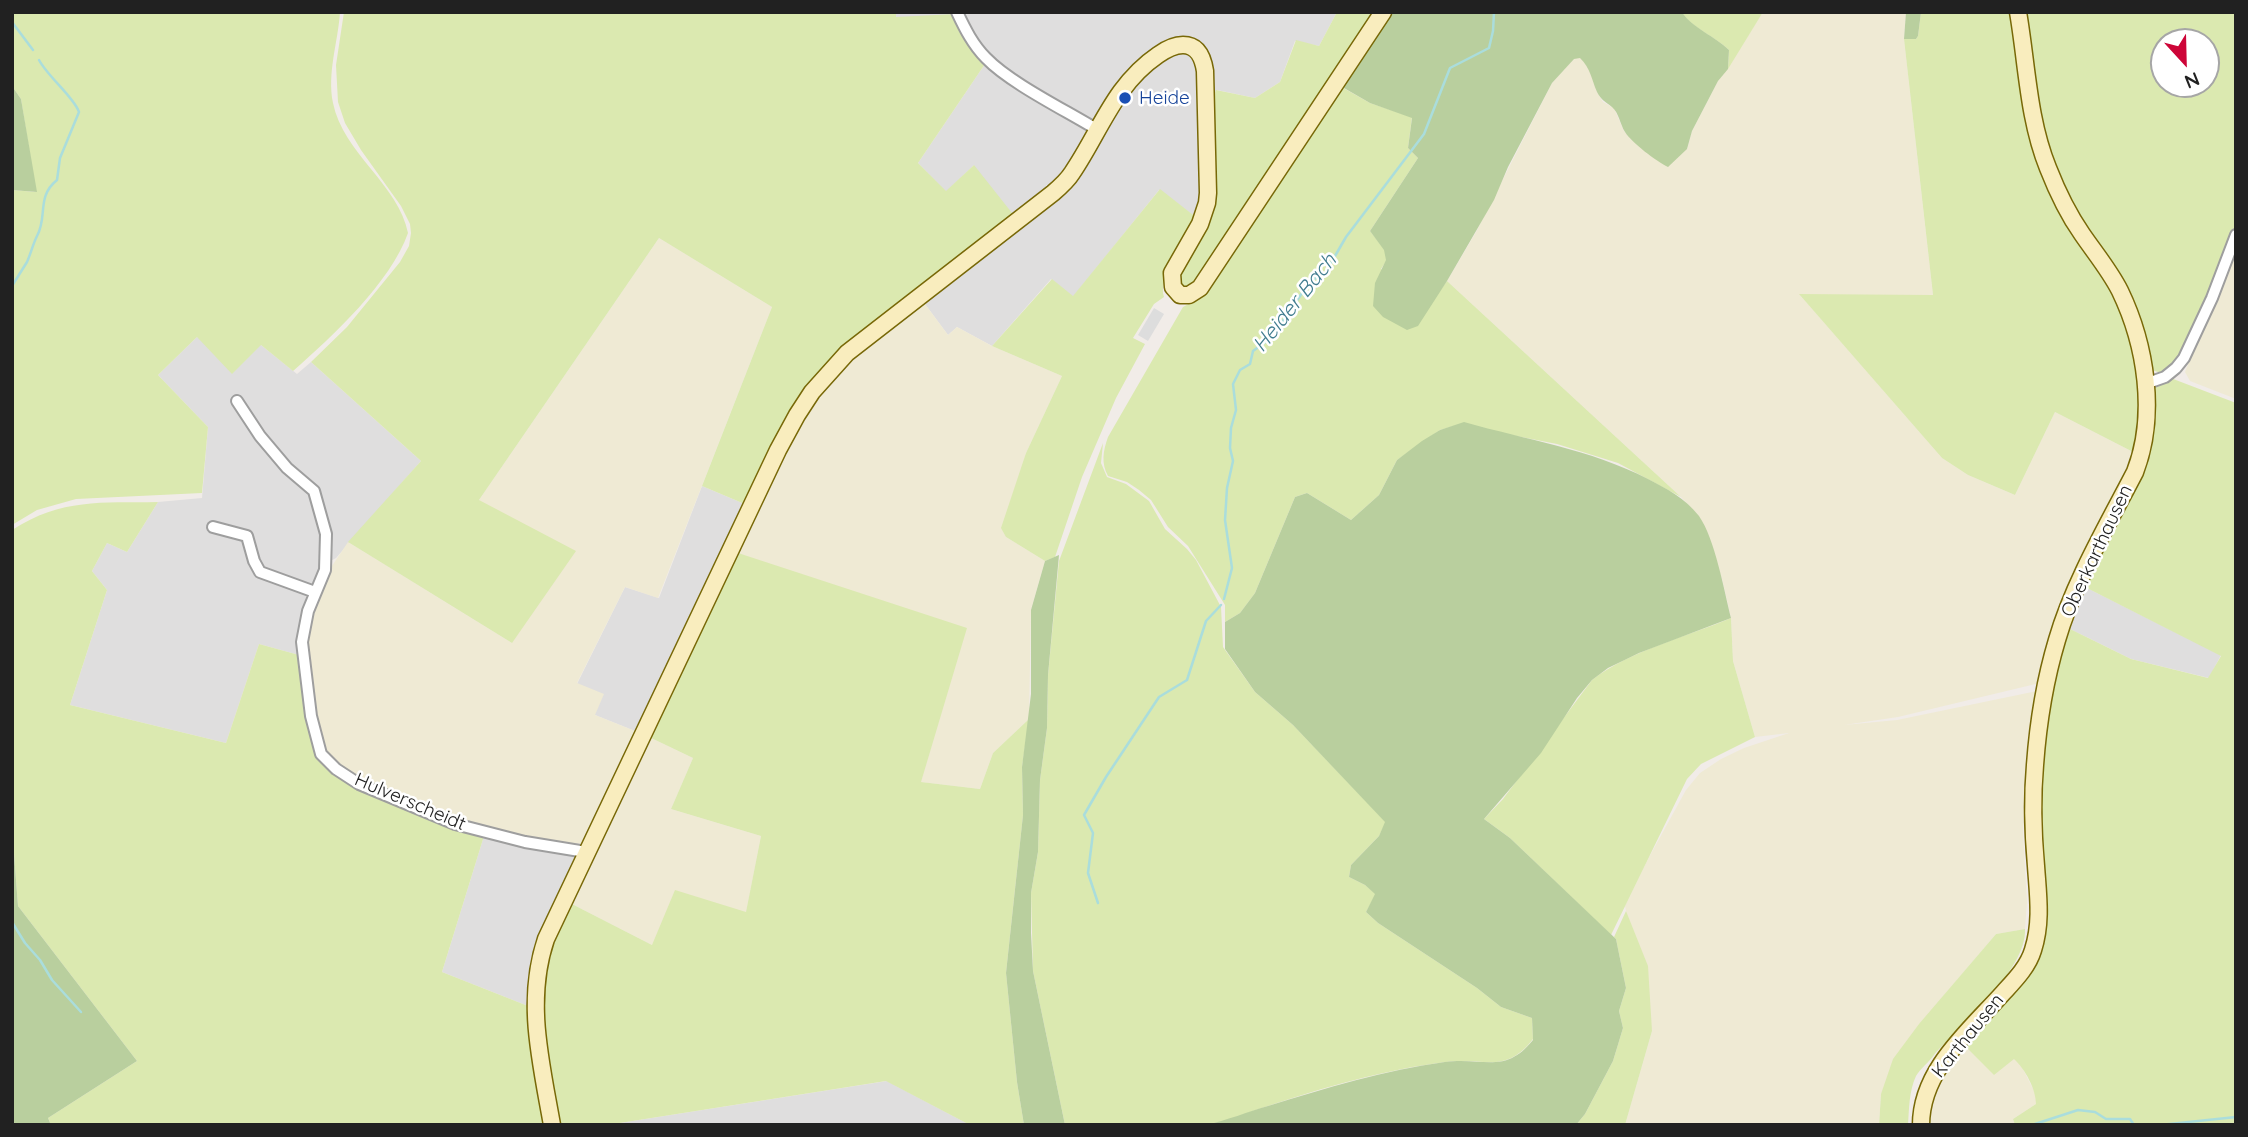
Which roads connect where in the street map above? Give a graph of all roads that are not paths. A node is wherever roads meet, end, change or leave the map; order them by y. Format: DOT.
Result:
graph roads {
  1 [pos="957,12"];
  2 [pos="1383,12"];
  3 [pos="2018,12"];
  4 [pos="1096,129"];
  5 [pos="2236,236"];
  6 [pos="2145,384"];
  7 [pos="237,401"];
  8 [pos="213,527"];
  9 [pos="315,592"];
  10 [pos="586,852"];
  11 [pos="2008,988"];
  12 [pos="551,1118"];
  13 [pos="1921,1125"];
  1 -- 4 [label="street"];
  2 -- 4 [label="main road"];
  3 -- 6 [label="main road, Oberkarthausen"];
  4 -- 10 [label="main road"];
  5 -- 6 [label="street"];
  6 -- 11 [label="main road, Oberkarthausen"];
  7 -- 9 [label="street, Hulverscheidt"];
  8 -- 9 [label="street"];
  9 -- 10 [label="street, Hulverscheidt"];
  10 -- 12 [label="main road"];
  11 -- 13 [label="main road, Karthausen"];
}
